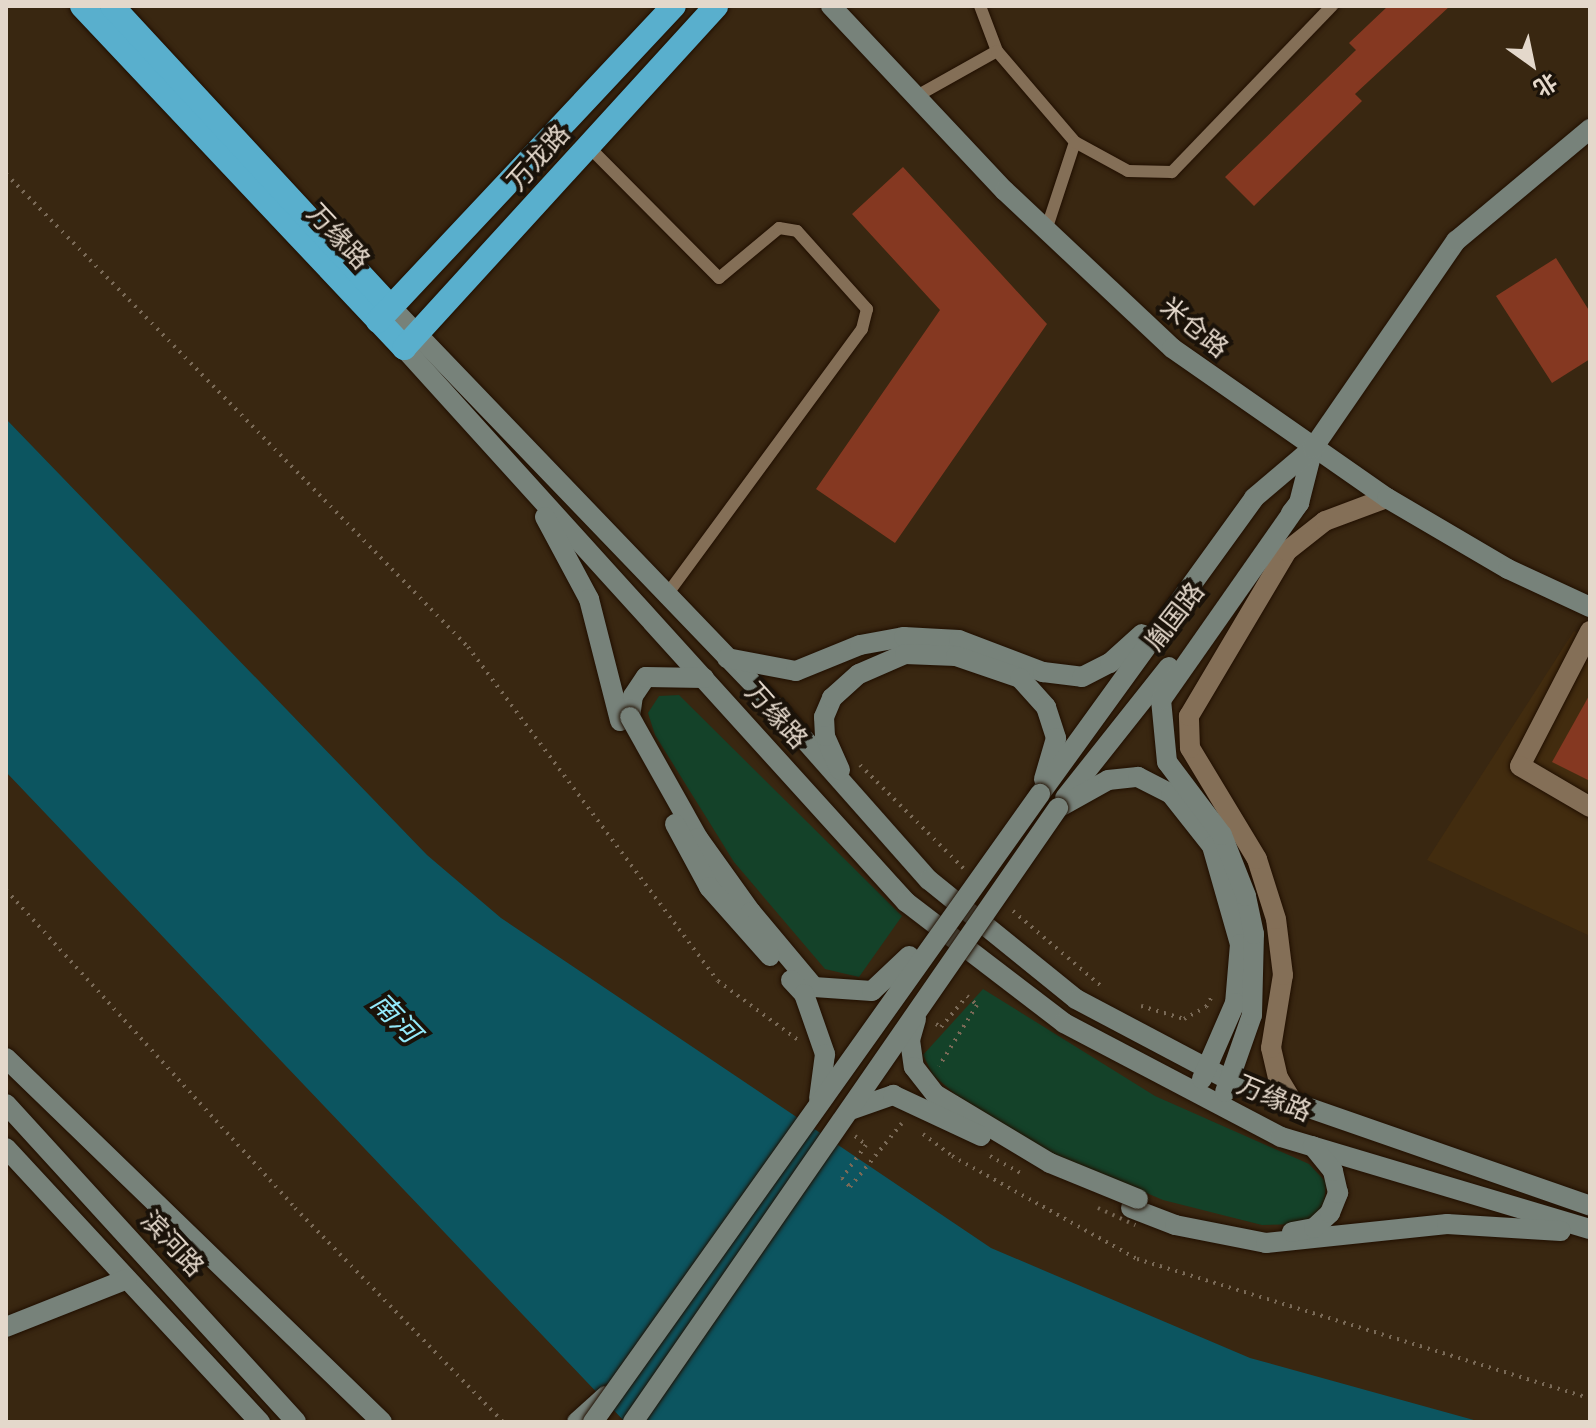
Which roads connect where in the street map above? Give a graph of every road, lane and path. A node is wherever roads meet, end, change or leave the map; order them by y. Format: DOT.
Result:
graph roads {
  1 [pos="82,6"];
  2 [pos="112,6"];
  3 [pos="674,6"];
  4 [pos="716,6"];
  5 [pos="831,6"];
  6 [pos="980,6"];
  7 [pos="1332,6"];
  8 [pos="997,51"];
  9 [pos="915,97"];
  10 [pos="1590,129"];
  11 [pos="1075,142"];
  12 [pos="588,146"];
  13 [pos="1046,230"];
  14 [pos="384,313"];
  15 [pos="410,342"];
  16 [pos="1313,448"];
  17 [pos="530,489"];
  18 [pos="1254,498"];
  19 [pos="1387,498"];
  20 [pos="1299,503"];
  21 [pos="665,597"];
  22 [pos="1590,607"];
  23 [pos="1590,631"];
  24 [pos="725,657"];
  25 [pos="704,678"];
  26 [pos="625,719"];
  27 [pos="858,762"];
  28 [pos="847,788"];
  29 [pos="1040,794"];
  30 [pos="1590,807"];
  31 [pos="1058,808"];
  32 [pos="977,880"];
  33 [pos="6,890"];
  34 [pos="1011,909"];
  35 [pos="1104,988"];
  36 [pos="1215,991"];
  37 [pos="1132,1002"];
  38 [pos="918,1008"];
  39 [pos="6,1058"];
  40 [pos="1207,1069"];
  41 [pos="1229,1080"];
  42 [pos="1195,1094"];
  43 [pos="818,1101"];
  44 [pos="6,1104"];
  45 [pos="1295,1106"];
  46 [pos="1220,1107"];
  47 [pos="853,1119"];
  48 [pos="1313,1146"];
  49 [pos="844,1147"];
  50 [pos="6,1148"];
  51 [pos="976,1149"];
  52 [pos="1030,1179"];
  53 [pos="1590,1206"];
  54 [pos="1096,1207"];
  55 [pos="1135,1210"];
  56 [pos="1590,1232"];
  57 [pos="127,1279"];
  58 [pos="6,1327"];
  59 [pos="663,1378"];
  60 [pos="609,1393"];
  61 [pos="260,1422"];
  62 [pos="296,1422"];
  63 [pos="382,1422"];
  64 [pos="503,1422"];
  65 [pos="577,1422"];
  66 [pos="593,1422"];
  67 [pos="633,1422"];
  68 [pos="643,1422"];
  1 -- 14 [label="highway, 万缘路"];
  2 -- 14 [label="highway, 万缘路"];
  3 -- 14 [label="highway, 万龙路"];
  4 -- 12 [label="highway, 万龙路"];
  5 -- 9 [label="street, 米仓路"];
  6 -- 8 [label="lane"];
  7 -- 11 [label="lane"];
  8 -- 9 [label="lane"];
  8 -- 11 [label="lane"];
  9 -- 13 [label="street, 米仓路"];
  10 -- 16 [label="street, 胤国路"];
  11 -- 13 [label="lane"];
  12 -- 15 [label="highway, 万龙路"];
  12 -- 21 [label="lane"];
  13 -- 16 [label="street, 米仓路"];
  14 -- 15 [label="highway, 万缘路"];
  15 -- 17 [label="street, 万缘路"];
  15 -- 21 [label="street, 万缘路"];
  16 -- 18 [label="street, 胤国路"];
  16 -- 19 [label="street, 米仓路"];
  16 -- 20 [label="street, 胤国路"];
  17 -- 25 [label="street, 万缘路"];
  17 -- 26 [label="street"];
  18 -- 24 [label="street"];
  18 -- 29 [label="street, 胤国路"];
  19 -- 22 [label="street, 米仓路"];
  19 -- 45 [label="street"];
  20 -- 31 [label="street, 胤国路"];
  20 -- 41 [label="street"];
  21 -- 24 [label="street, 万缘路"];
  23 -- 30 [label="street"];
  24 -- 28 [label="street, 万缘路"];
  25 -- 26 [label="street"];
  25 -- 42 [label="street, 万缘路"];
  26 -- 29 [label="street, bridge"];
  26 -- 43 [label="street, bridge"];
  27 -- 32 [label="path"];
  28 -- 29 [label="street"];
  28 -- 40 [label="street, 万缘路"];
  29 -- 43 [label="street, bridge"];
  31 -- 38 [label="street, 胤国路, bridge"];
  31 -- 40 [label="street"];
  33 -- 64 [label="path"];
  34 -- 35 [label="path"];
  36 -- 37 [label="path"];
  38 -- 47 [label="street, 胤国路, bridge"];
  38 -- 55 [label="street, bridge"];
  39 -- 63 [label="street"];
  40 -- 41 [label="street, 万缘路"];
  40 -- 42 [label="street"];
  41 -- 45 [label="street, 万缘路"];
  41 -- 46 [label="street"];
  42 -- 46 [label="street, 万缘路"];
  43 -- 60 [label="street, bridge"];
  44 -- 62 [label="street, 滨河路"];
  45 -- 53 [label="street, 万缘路"];
  46 -- 48 [label="street, 万缘路"];
  47 -- 49 [label="path"];
  47 -- 55 [label="street, bridge"];
  47 -- 59 [label="street, 胤国路, bridge"];
  48 -- 55 [label="street"];
  48 -- 56 [label="street, 万缘路"];
  50 -- 57 [label="street"];
  51 -- 52 [label="path, bridge"];
  54 -- 55 [label="path, bridge"];
  55 -- 56 [label="street"];
  57 -- 58 [label="street"];
  57 -- 61 [label="street"];
  59 -- 67 [label="street, bridge"];
  59 -- 68 [label="street, bridge"];
  60 -- 65 [label="street"];
  60 -- 66 [label="street, bridge"];
}
